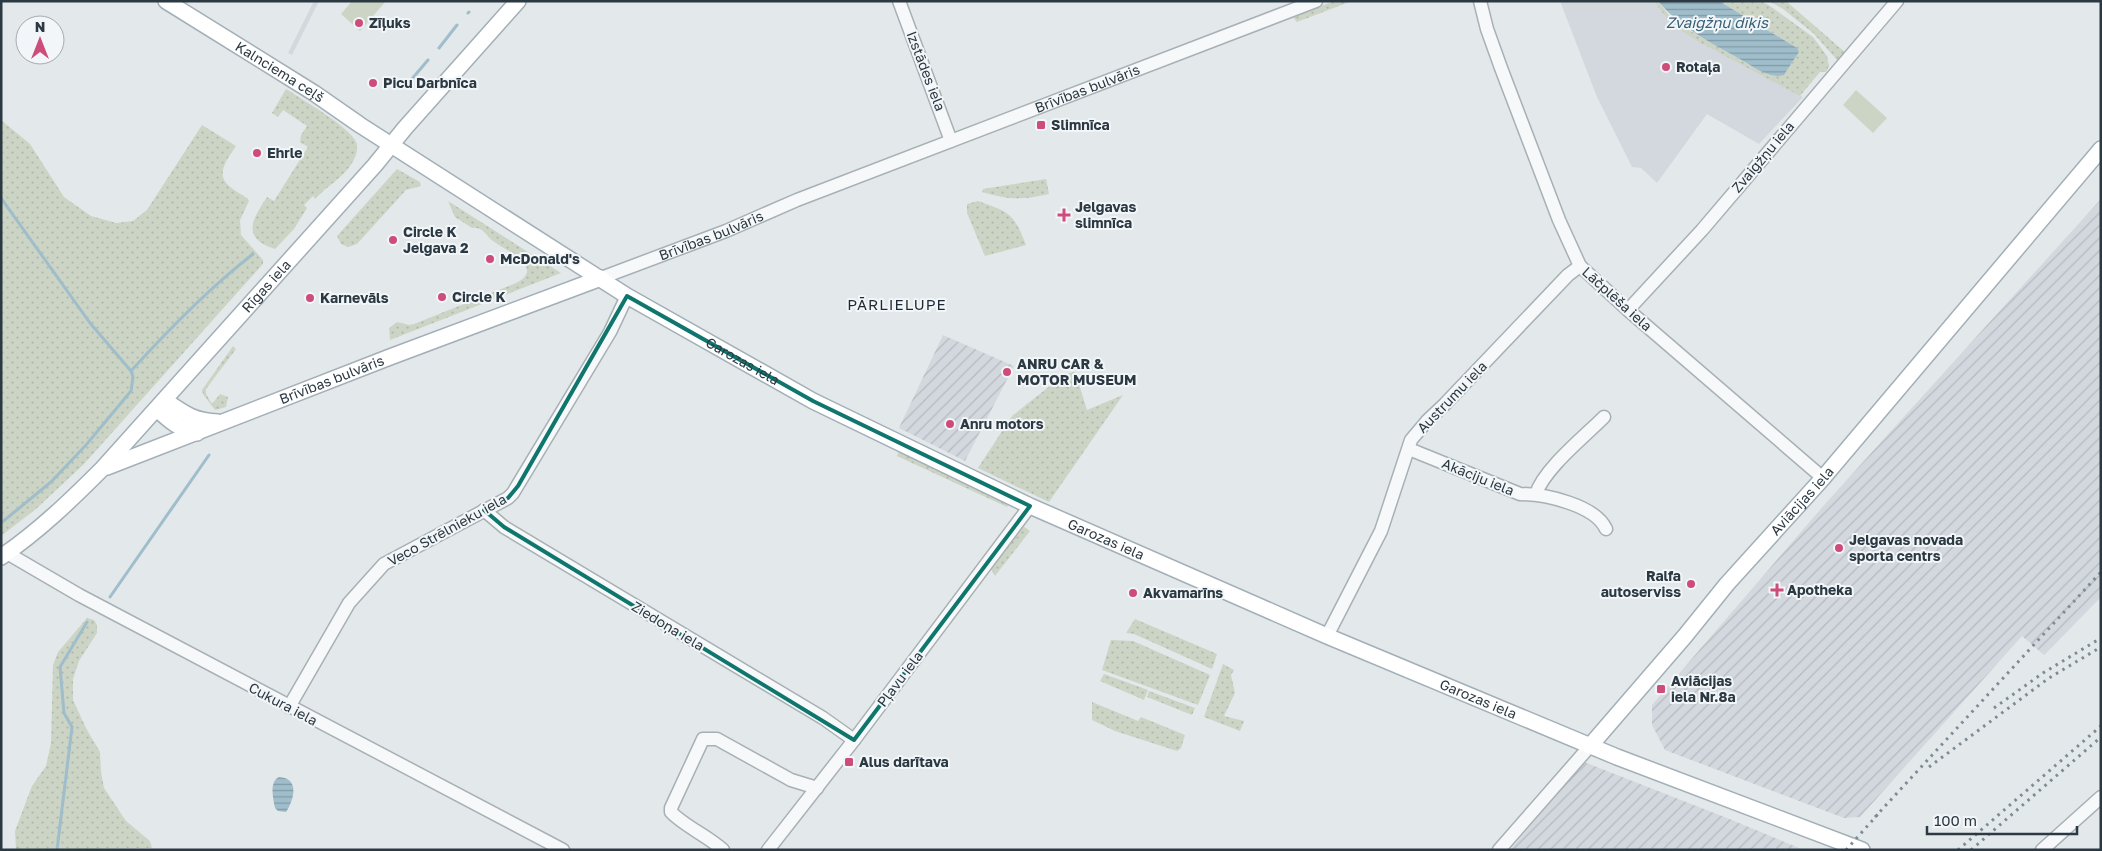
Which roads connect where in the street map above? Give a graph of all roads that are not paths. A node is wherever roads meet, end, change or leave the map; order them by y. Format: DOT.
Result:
graph roads {
  1 [pos="166,1"];
  2 [pos="518,1"];
  3 [pos="899,1"];
  4 [pos="1316,1"];
  5 [pos="1480,1"];
  6 [pos="1897,1"];
  7 [pos="951,141"];
  8 [pos="391,145"];
  9 [pos="2101,149"];
  10 [pos="1580,266"];
  11 [pos="601,278"];
  12 [pos="627,296"];
  13 [pos="1628,310"];
  14 [pos="162,405"];
  15 [pos="1604,417"];
  16 [pos="224,422"];
  17 [pos="197,433"];
  18 [pos="1409,449"];
  19 [pos="104,468"];
  20 [pos="1823,478"];
  21 [pos="1536,494"];
  22 [pos="1030,506"];
  23 [pos="484,510"];
  24 [pos="1606,529"];
  25 [pos="4,555"];
  26 [pos="1327,636"];
  27 [pos="290,707"];
  28 [pos="854,740"];
  29 [pos="1590,746"];
  30 [pos="817,788"];
  31 [pos="2101,797"];
  32 [pos="562,850"];
  33 [pos="723,850"];
  34 [pos="768,850"];
  35 [pos="1499,850"];
  36 [pos="1862,850"];
  37 [pos="2042,850"];
  1 -- 8 [label="main road, Kalnciema ceļš"];
  2 -- 8 [label="main road, Rīgas iela"];
  3 -- 7 [label="street, Izstādes iela"];
  4 -- 7 [label="street, Brīvības bulvāris"];
  5 -- 10 [label="street, Lāčplēša iela"];
  6 -- 13 [label="street, Zvaigžņu iela"];
  7 -- 11 [label="street, Brīvības bulvāris"];
  8 -- 11 [label="main road, Garozas iela"];
  8 -- 14 [label="main road, Rīgas iela"];
  9 -- 20 [label="main road, Aviācijas iela"];
  10 -- 13 [label="street, Lāčplēša iela"];
  10 -- 18 [label="street, Austrumu iela"];
  11 -- 12 [label="main road, Garozas iela"];
  11 -- 16 [label="main road, Brīvības bulvāris"];
  12 -- 22 [label="main road, Garozas iela"];
  12 -- 23 [label="street, Veco Strēlnieku iela"];
  13 -- 20 [label="street, Lāčplēša iela"];
  14 -- 16 [label="main road"];
  14 -- 17 [label="main road"];
  14 -- 19 [label="main road, Rīgas iela"];
  15 -- 21 [label="street"];
  16 -- 17 [label="main road, Brīvības bulvāris"];
  17 -- 19 [label="main road, Brīvības bulvāris"];
  18 -- 21 [label="street, Akāciju iela"];
  18 -- 26 [label="street, Austrumu iela"];
  19 -- 25 [label="main road, Rīgas iela"];
  20 -- 29 [label="main road, Aviācijas iela"];
  21 -- 24 [label="street, Akāciju iela"];
  22 -- 26 [label="main road, Garozas iela"];
  22 -- 28 [label="street, Pļavu iela"];
  23 -- 27 [label="street, Veco Strēlnieku iela"];
  23 -- 28 [label="street, Ziedoņa iela"];
  25 -- 27 [label="street, Cukura iela"];
  26 -- 29 [label="main road, Garozas iela"];
  27 -- 32 [label="street, Cukura iela"];
  28 -- 30 [label="street, Pļavu iela"];
  29 -- 35 [label="street, Aviācijas iela"];
  29 -- 36 [label="main road, Garozas iela"];
  30 -- 33 [label="street"];
  30 -- 34 [label="street, Pļavu iela"];
  31 -- 37 [label="street"];
}
